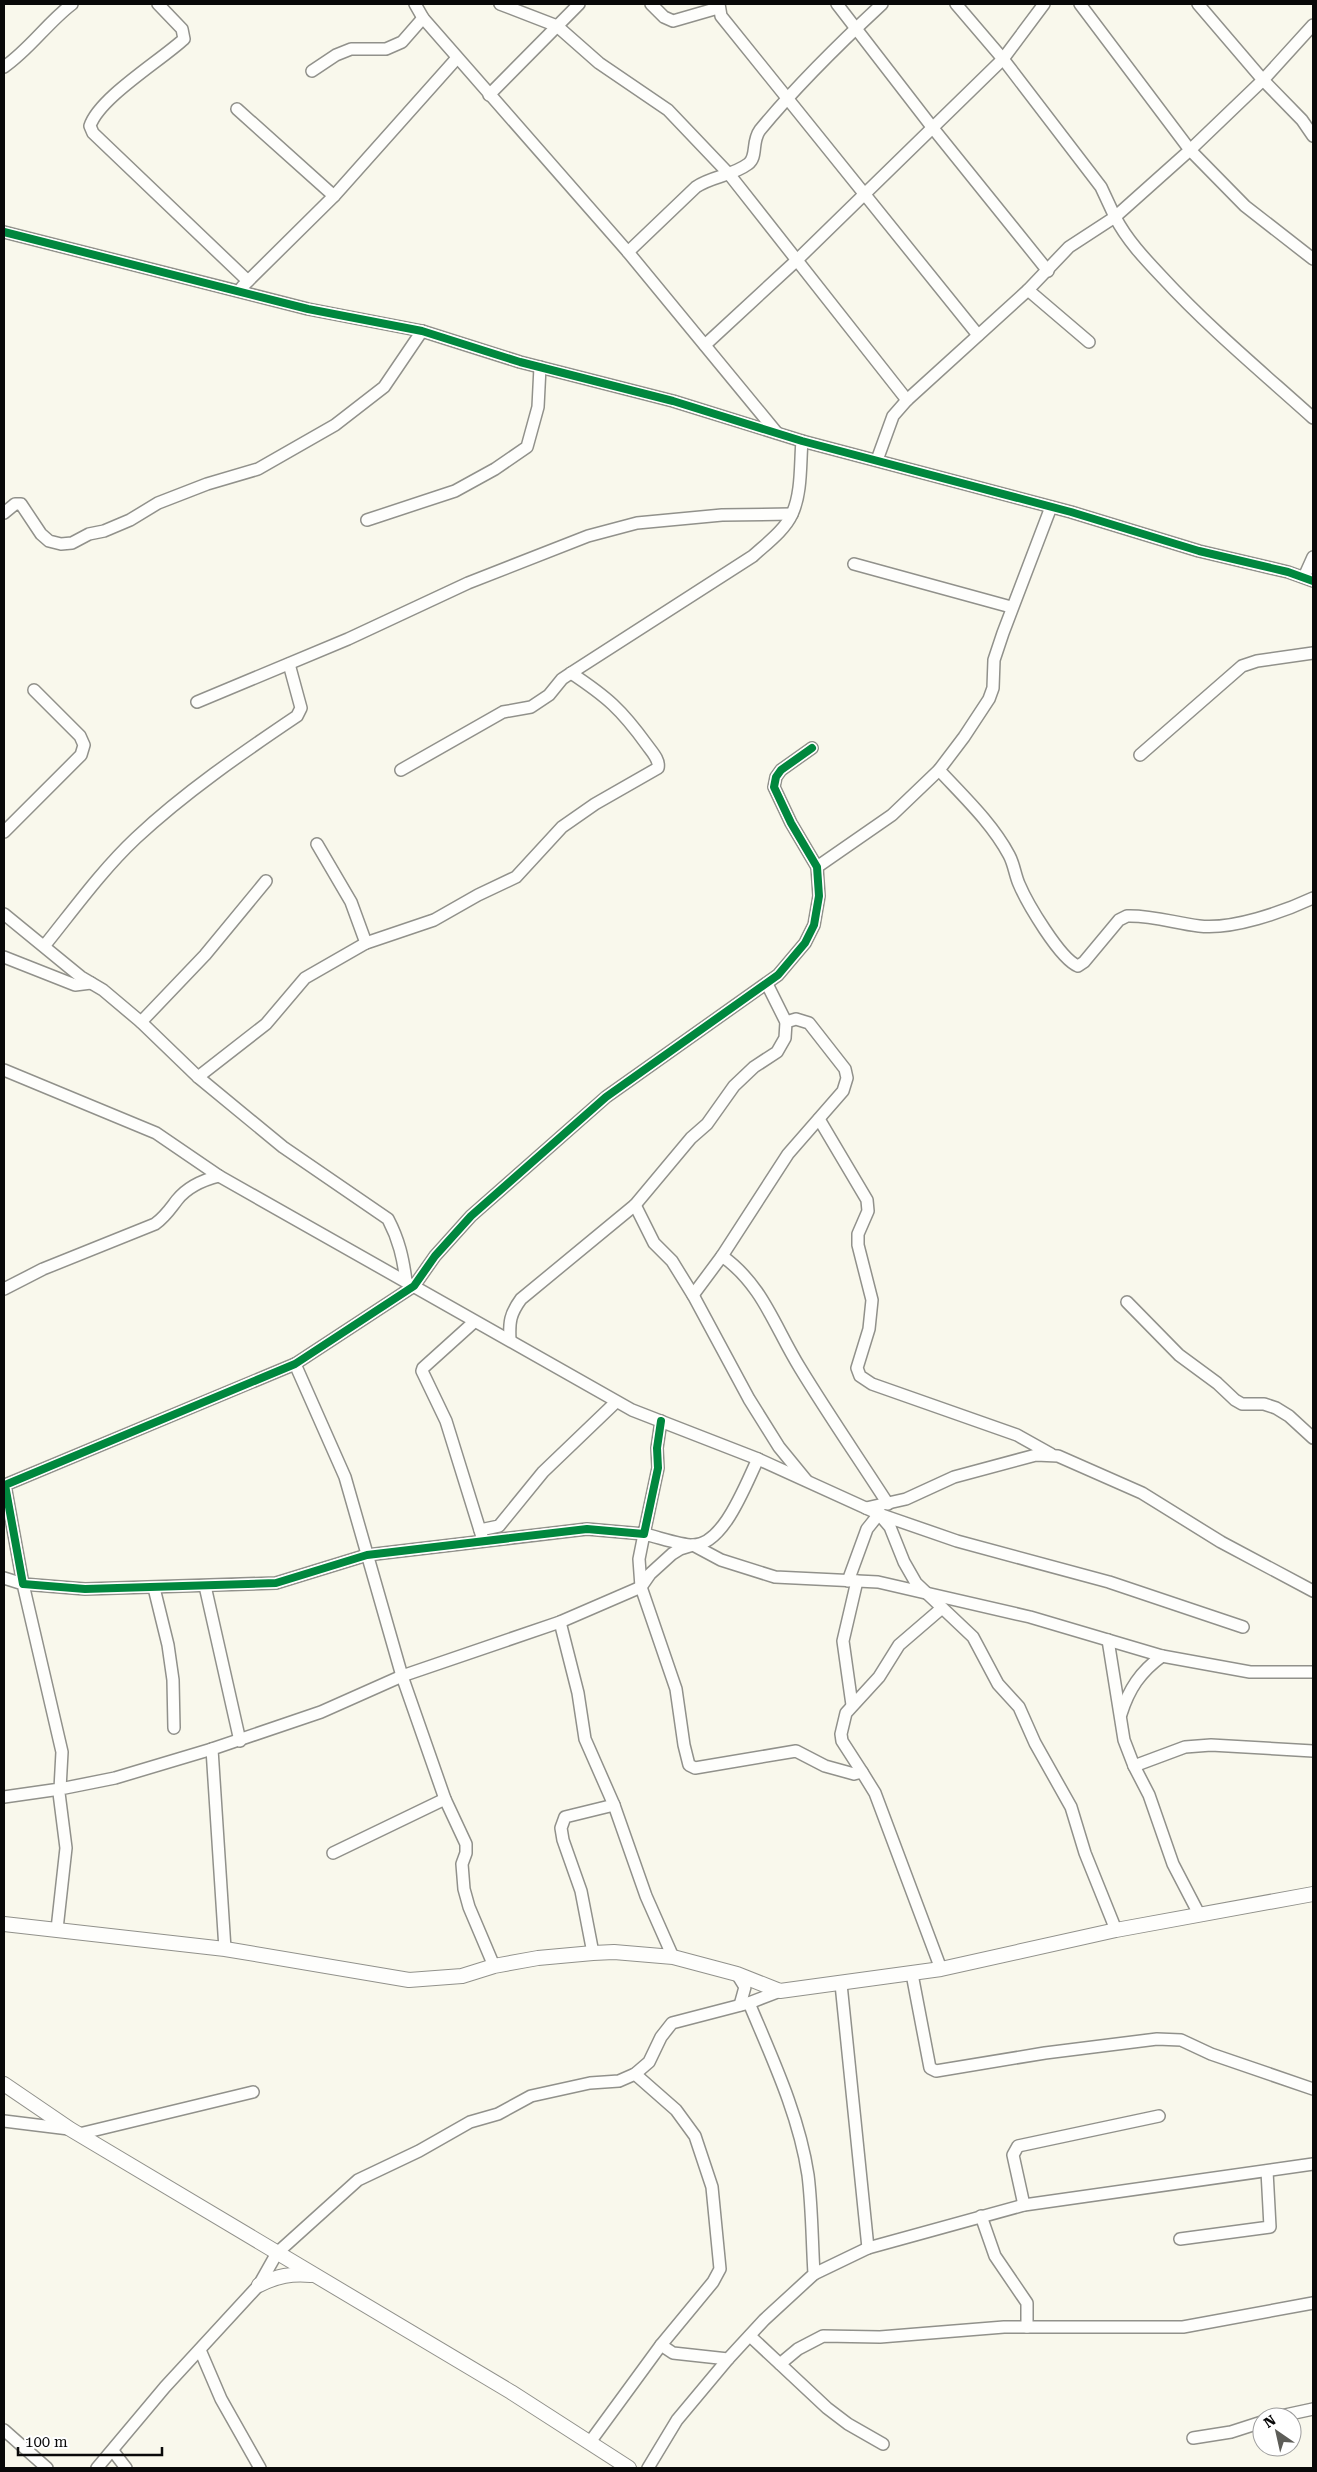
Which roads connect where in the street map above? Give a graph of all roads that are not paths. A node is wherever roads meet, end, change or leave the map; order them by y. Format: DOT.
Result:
graph roads {
  1 [pos="72,4"];
  2 [pos="158,4"];
  3 [pos="415,4"];
  4 [pos="500,4"];
  5 [pos="579,4"];
  6 [pos="652,4"];
  7 [pos="838,4"];
  8 [pos="882,4"];
  9 [pos="956,4"];
  10 [pos="1044,4"];
  11 [pos="1080,4"];
  12 [pos="1198,4"];
  13 [pos="719,6"];
  14 [pos="423,18"];
  15 [pos="1313,25"];
  16 [pos="557,26"];
  17 [pos="856,28"];
  18 [pos="457,58"];
  19 [pos="1003,59"];
  20 [pos="4,67"];
  21 [pos="312,71"];
  22 [pos="1263,80"];
  23 [pos="489,95"];
  24 [pos="787,100"];
  25 [pos="237,109"];
  26 [pos="932,127"];
  27 [pos="1313,136"];
  28 [pos="1190,150"];
  29 [pos="729,174"];
  30 [pos="864,194"];
  31 [pos="334,196"];
  32 [pos="1115,217"];
  33 [pos="4,232"];
  34 [pos="628,252"];
  35 [pos="1313,259"];
  36 [pos="797,260"];
  37 [pos="1048,271"];
  38 [pos="243,286"];
  39 [pos="1028,290"];
  40 [pos="422,331"];
  41 [pos="978,335"];
  42 [pos="1089,342"];
  43 [pos="705,345"];
  44 [pos="540,367"];
  45 [pos="907,400"];
  46 [pos="1313,418"];
  47 [pos="777,433"];
  48 [pos="802,441"];
  49 [pos="877,460"];
  50 [pos="1051,506"];
  51 [pos="4,513"];
  52 [pos="792,514"];
  53 [pos="368,520"];
  54 [pos="1313,557"];
  55 [pos="854,564"];
  56 [pos="1308,579"];
  57 [pos="1012,606"];
  58 [pos="1313,653"];
  59 [pos="289,664"];
  60 [pos="571,673"];
  61 [pos="34,690"];
  62 [pos="197,702"];
  63 [pos="812,748"];
  64 [pos="1140,755"];
  65 [pos="401,770"];
  66 [pos="939,770"];
  67 [pos="4,832"];
  68 [pos="317,844"];
  69 [pos="817,867"];
  70 [pos="266,881"];
  71 [pos="1313,898"];
  72 [pos="4,914"];
  73 [pos="366,944"];
  74 [pos="45,946"];
  75 [pos="4,957"];
  76 [pos="91,983"];
  77 [pos="767,984"];
  78 [pos="141,1022"];
  79 [pos="786,1022"];
  80 [pos="4,1070"];
  81 [pos="198,1077"];
  82 [pos="819,1119"];
  83 [pos="220,1176"];
  84 [pos="635,1205"];
  85 [pos="722,1256"];
  86 [pos="410,1284"];
  87 [pos="4,1289"];
  88 [pos="693,1295"];
  89 [pos="1127,1302"];
  90 [pos="474,1322"];
  91 [pos="510,1340"];
  92 [pos="295,1364"];
  93 [pos="616,1402"];
  94 [pos="661,1421"];
  95 [pos="1313,1438"];
  96 [pos="1051,1454"];
  97 [pos="758,1459"];
  98 [pos="809,1483"];
  99 [pos="4,1484"];
  100 [pos="882,1508"];
  101 [pos="644,1534"];
  102 [pos="482,1535"];
  103 [pos="693,1545"];
  104 [pos="367,1555"];
  105 [pos="4,1578"];
  106 [pos="852,1581"];
  107 [pos="23,1584"];
  108 [pos="205,1586"];
  109 [pos="641,1587"];
  110 [pos="154,1588"];
  111 [pos="1311,1588"];
  112 [pos="923,1592"];
  113 [pos="942,1608"];
  114 [pos="560,1622"];
  115 [pos="1243,1627"];
  116 [pos="1108,1640"];
  117 [pos="1162,1656"];
  118 [pos="1313,1672"];
  119 [pos="402,1676"];
  120 [pos="852,1705"];
  121 [pos="1120,1718"];
  122 [pos="174,1728"];
  123 [pos="240,1741"];
  124 [pos="212,1750"];
  125 [pos="1313,1751"];
  126 [pos="1134,1766"];
  127 [pos="862,1772"];
  128 [pos="60,1789"];
  129 [pos="4,1797"];
  130 [pos="445,1799"];
  131 [pos="614,1805"];
  132 [pos="333,1853"];
  133 [pos="1313,1894"];
  134 [pos="1199,1914"];
  135 [pos="4,1924"];
  136 [pos="57,1930"];
  137 [pos="1116,1930"];
  138 [pos="225,1949"];
  139 [pos="593,1953"];
  140 [pos="672,1957"];
  141 [pos="494,1966"];
  142 [pos="941,1969"];
  143 [pos="737,1974"];
  144 [pos="912,1974"];
  145 [pos="841,1984"];
  146 [pos="780,1991"];
  147 [pos="744,2004"];
  148 [pos="635,2074"];
  149 [pos="4,2084"];
  150 [pos="1313,2089"];
  151 [pos="253,2092"];
  152 [pos="1159,2116"];
  153 [pos="4,2122"];
  154 [pos="74,2131"];
  155 [pos="1313,2164"];
  156 [pos="1267,2170"];
  157 [pos="1024,2205"];
  158 [pos="981,2216"];
  159 [pos="1180,2239"];
  160 [pos="868,2248"];
  161 [pos="277,2253"];
  162 [pos="814,2274"];
  163 [pos="315,2275"];
  164 [pos="259,2285"];
  165 [pos="1313,2303"];
  166 [pos="1027,2327"];
  167 [pos="750,2336"];
  168 [pos="661,2345"];
  169 [pos="200,2350"];
  170 [pos="728,2359"];
  171 [pos="780,2364"];
  172 [pos="1252,2425"];
  173 [pos="4,2430"];
  174 [pos="1193,2438"];
  175 [pos="590,2442"];
  176 [pos="883,2444"];
  177 [pos="113,2451"];
  178 [pos="47,2468"];
  179 [pos="97,2468"];
  180 [pos="126,2468"];
  181 [pos="260,2468"];
  182 [pos="629,2468"];
  183 [pos="648,2468"];
  1 -- 20 [label="street"];
  2 -- 38 [label="street"];
  3 -- 14 [label="street"];
  4 -- 16 [label="street"];
  5 -- 16 [label="street"];
  6 -- 13 [label="street"];
  7 -- 17 [label="street"];
  8 -- 17 [label="street"];
  9 -- 19 [label="street"];
  10 -- 19 [label="street"];
  11 -- 28 [label="street"];
  12 -- 22 [label="street"];
  13 -- 24 [label="street"];
  14 -- 18 [label="street"];
  14 -- 21 [label="street"];
  15 -- 22 [label="street"];
  16 -- 23 [label="street"];
  16 -- 29 [label="street"];
  17 -- 24 [label="street"];
  17 -- 26 [label="street"];
  18 -- 23 [label="street"];
  18 -- 31 [label="street"];
  19 -- 26 [label="street"];
  19 -- 32 [label="street"];
  22 -- 27 [label="street"];
  22 -- 28 [label="street"];
  23 -- 34 [label="street"];
  24 -- 29 [label="street"];
  24 -- 30 [label="street"];
  25 -- 31 [label="street"];
  26 -- 30 [label="street"];
  26 -- 37 [label="street"];
  28 -- 32 [label="street"];
  28 -- 35 [label="street"];
  29 -- 34 [label="street"];
  29 -- 36 [label="street"];
  30 -- 36 [label="street"];
  30 -- 41 [label="street"];
  31 -- 38 [label="street"];
  32 -- 37 [label="street"];
  32 -- 46 [label="street"];
  33 -- 38 [label="street"];
  34 -- 43 [label="street"];
  36 -- 43 [label="street"];
  36 -- 45 [label="street"];
  37 -- 39 [label="street"];
  38 -- 40 [label="street"];
  39 -- 41 [label="street"];
  39 -- 42 [label="street"];
  40 -- 44 [label="street"];
  40 -- 51 [label="street"];
  41 -- 45 [label="street"];
  43 -- 47 [label="street"];
  44 -- 47 [label="street"];
  44 -- 53 [label="street"];
  45 -- 49 [label="street"];
  47 -- 48 [label="street"];
  48 -- 49 [label="street"];
  48 -- 52 [label="street"];
  49 -- 50 [label="street"];
  50 -- 56 [label="street"];
  50 -- 57 [label="street"];
  52 -- 59 [label="street"];
  52 -- 60 [label="street"];
  54 -- 56 [label="street"];
  55 -- 57 [label="street"];
  57 -- 66 [label="street"];
  58 -- 64 [label="street"];
  59 -- 62 [label="street"];
  59 -- 74 [label="street"];
  60 -- 65 [label="street"];
  60 -- 73 [label="street"];
  61 -- 67 [label="street"];
  63 -- 69 [label="street"];
  66 -- 69 [label="street"];
  66 -- 71 [label="street"];
  68 -- 73 [label="street"];
  69 -- 77 [label="street"];
  70 -- 78 [label="street"];
  72 -- 74 [label="street"];
  73 -- 81 [label="street"];
  74 -- 76 [label="street"];
  75 -- 76 [label="street"];
  76 -- 78 [label="street"];
  77 -- 79 [label="street"];
  77 -- 86 [label="street"];
  78 -- 81 [label="street"];
  79 -- 82 [label="street"];
  79 -- 84 [label="street"];
  80 -- 83 [label="street"];
  81 -- 86 [label="street"];
  82 -- 85 [label="street"];
  82 -- 96 [label="street"];
  83 -- 86 [label="street"];
  83 -- 87 [label="street"];
  84 -- 88 [label="street"];
  84 -- 91 [label="street"];
  85 -- 88 [label="street"];
  85 -- 100 [label="street"];
  86 -- 90 [label="street"];
  86 -- 92 [label="street"];
  88 -- 98 [label="street"];
  89 -- 95 [label="street"];
  90 -- 91 [label="street"];
  90 -- 102 [label="street"];
  91 -- 93 [label="street"];
  92 -- 99 [label="street"];
  92 -- 104 [label="street"];
  93 -- 94 [label="street"];
  93 -- 102 [label="street"];
  94 -- 97 [label="street"];
  94 -- 101 [label="street"];
  96 -- 100 [label="street"];
  96 -- 111 [label="street"];
  97 -- 98 [label="street"];
  97 -- 103 [label="street"];
  98 -- 100 [label="street"];
  99 -- 107 [label="street"];
  100 -- 106 [label="street"];
  100 -- 112 [label="street"];
  100 -- 115 [label="street"];
  101 -- 102 [label="street"];
  101 -- 103 [label="street"];
  101 -- 109 [label="street"];
  102 -- 104 [label="street"];
  103 -- 106 [label="street"];
  103 -- 109 [label="street"];
  104 -- 108 [label="street"];
  104 -- 119 [label="street"];
  105 -- 107 [label="street"];
  106 -- 112 [label="street"];
  106 -- 120 [label="street"];
  107 -- 110 [label="street"];
  107 -- 128 [label="street"];
  108 -- 110 [label="street"];
  108 -- 123 [label="street"];
  109 -- 114 [label="street"];
  109 -- 127 [label="street"];
  110 -- 122 [label="street"];
  112 -- 113 [label="street"];
  112 -- 116 [label="street"];
  113 -- 120 [label="street"];
  113 -- 137 [label="street"];
  114 -- 119 [label="street"];
  114 -- 131 [label="street"];
  116 -- 117 [label="street"];
  116 -- 121 [label="street"];
  117 -- 118 [label="street"];
  117 -- 121 [label="street"];
  119 -- 123 [label="street"];
  119 -- 130 [label="street"];
  120 -- 127 [label="street"];
  121 -- 126 [label="street"];
  123 -- 124 [label="street"];
  124 -- 128 [label="street"];
  124 -- 138 [label="street"];
  125 -- 126 [label="street"];
  126 -- 134 [label="street"];
  127 -- 142 [label="street"];
  128 -- 129 [label="street"];
  128 -- 136 [label="street"];
  130 -- 132 [label="street"];
  130 -- 141 [label="street"];
  131 -- 139 [label="street"];
  131 -- 140 [label="street"];
  133 -- 134 [label="street"];
  134 -- 137 [label="street"];
  135 -- 136 [label="street"];
  136 -- 138 [label="street"];
  137 -- 142 [label="street"];
  138 -- 141 [label="street"];
  139 -- 140 [label="street"];
  139 -- 141 [label="street"];
  140 -- 143 [label="street"];
  142 -- 144 [label="street"];
  143 -- 146 [label="street"];
  143 -- 147 [label="street"];
  144 -- 145 [label="street"];
  144 -- 150 [label="street"];
  145 -- 146 [label="street"];
  145 -- 160 [label="street"];
  146 -- 147 [label="street"];
  147 -- 148 [label="street"];
  147 -- 162 [label="street"];
  148 -- 161 [label="street"];
  148 -- 168 [label="street"];
  149 -- 154 [label="street"];
  151 -- 154 [label="street"];
  152 -- 157 [label="street"];
  153 -- 154 [label="street"];
  154 -- 161 [label="street"];
  155 -- 156 [label="street"];
  156 -- 157 [label="street"];
  156 -- 159 [label="street"];
  157 -- 158 [label="street"];
  158 -- 160 [label="street"];
  158 -- 166 [label="street"];
  160 -- 162 [label="street"];
  161 -- 163 [label="street"];
  161 -- 164 [label="street"];
  162 -- 167 [label="street"];
  163 -- 164 [label="street"];
  163 -- 175 [label="street"];
  164 -- 169 [label="street"];
  165 -- 166 [label="street"];
  166 -- 171 [label="street"];
  167 -- 170 [label="street"];
  167 -- 171 [label="street"];
  168 -- 170 [label="street"];
  168 -- 175 [label="street"];
  169 -- 177 [label="street"];
  169 -- 181 [label="street"];
  170 -- 183 [label="street"];
  171 -- 176 [label="street"];
  172 -- 174 [label="street"];
  173 -- 178 [label="street"];
  175 -- 182 [label="street"];
  177 -- 179 [label="street"];
  177 -- 180 [label="street"];
}
